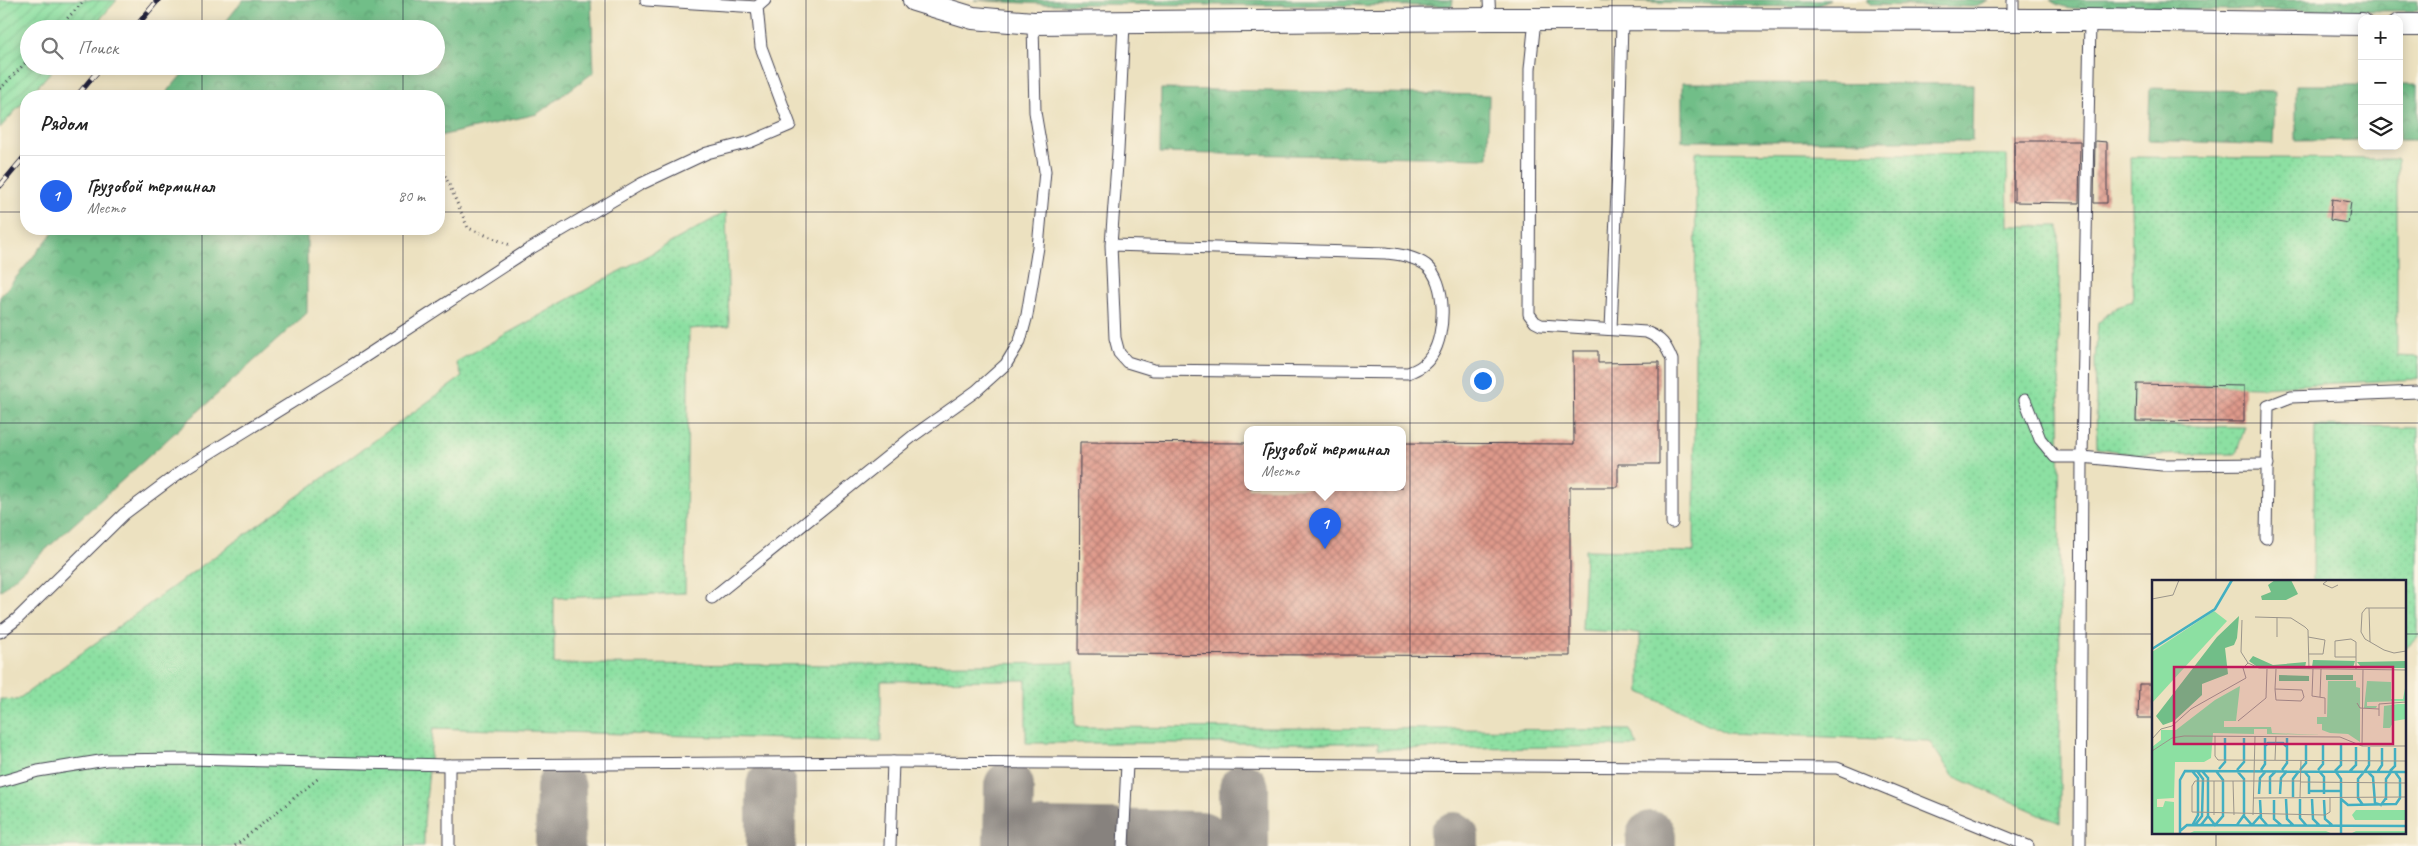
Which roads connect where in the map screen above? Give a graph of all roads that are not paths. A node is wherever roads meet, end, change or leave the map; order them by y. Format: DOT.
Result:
graph roads {
  1 [pos="646,0"];
  2 [pos="914,0"];
  3 [pos="761,4"];
  4 [pos="1490,9"];
  5 [pos="2013,10"];
  6 [pos="1535,19"];
  7 [pos="1622,20"];
  8 [pos="2090,20"];
  9 [pos="1033,23"];
  10 [pos="1124,24"];
  11 [pos="2358,24"];
  12 [pos="2403,25"];
  13 [pos="2418,25"];
  14 [pos="1111,245"];
  15 [pos="1610,329"];
  16 [pos="2418,392"];
  17 [pos="2025,400"];
  18 [pos="2082,457"];
  19 [pos="2268,464"];
  20 [pos="1672,523"];
  21 [pos="2266,538"];
  22 [pos="712,598"];
  23 [pos="0,632"];
  24 [pos="893,762"];
  25 [pos="1127,764"];
  26 [pos="449,765"];
  27 [pos="0,782"];
  28 [pos="449,846"];
  29 [pos="890,846"];
  30 [pos="1123,846"];
  31 [pos="2028,846"];
  32 [pos="2080,846"];
  1 -- 3 [label="lane"];
  2 -- 9 [label="street"];
  3 -- 23 [label="lane"];
  4 -- 6 [label="street"];
  4 -- 10 [label="street"];
  5 -- 7 [label="street"];
  5 -- 8 [label="street"];
  6 -- 7 [label="street"];
  6 -- 15 [label="lane"];
  7 -- 15 [label="lane"];
  8 -- 11 [label="street"];
  8 -- 18 [label="lane"];
  9 -- 10 [label="street"];
  9 -- 22 [label="lane"];
  10 -- 14 [label="lane"];
  12 -- 13 [label="street"];
  14 -- 14 [label="lane"];
  15 -- 20 [label="lane"];
  16 -- 19 [label="lane"];
  17 -- 18 [label="lane"];
  18 -- 19 [label="lane"];
  18 -- 32 [label="lane"];
  19 -- 21 [label="lane"];
  24 -- 25 [label="lane"];
  24 -- 26 [label="lane"];
  24 -- 29 [label="lane"];
  25 -- 30 [label="lane"];
  25 -- 31 [label="lane"];
  26 -- 27 [label="lane"];
  26 -- 28 [label="lane"];
}
